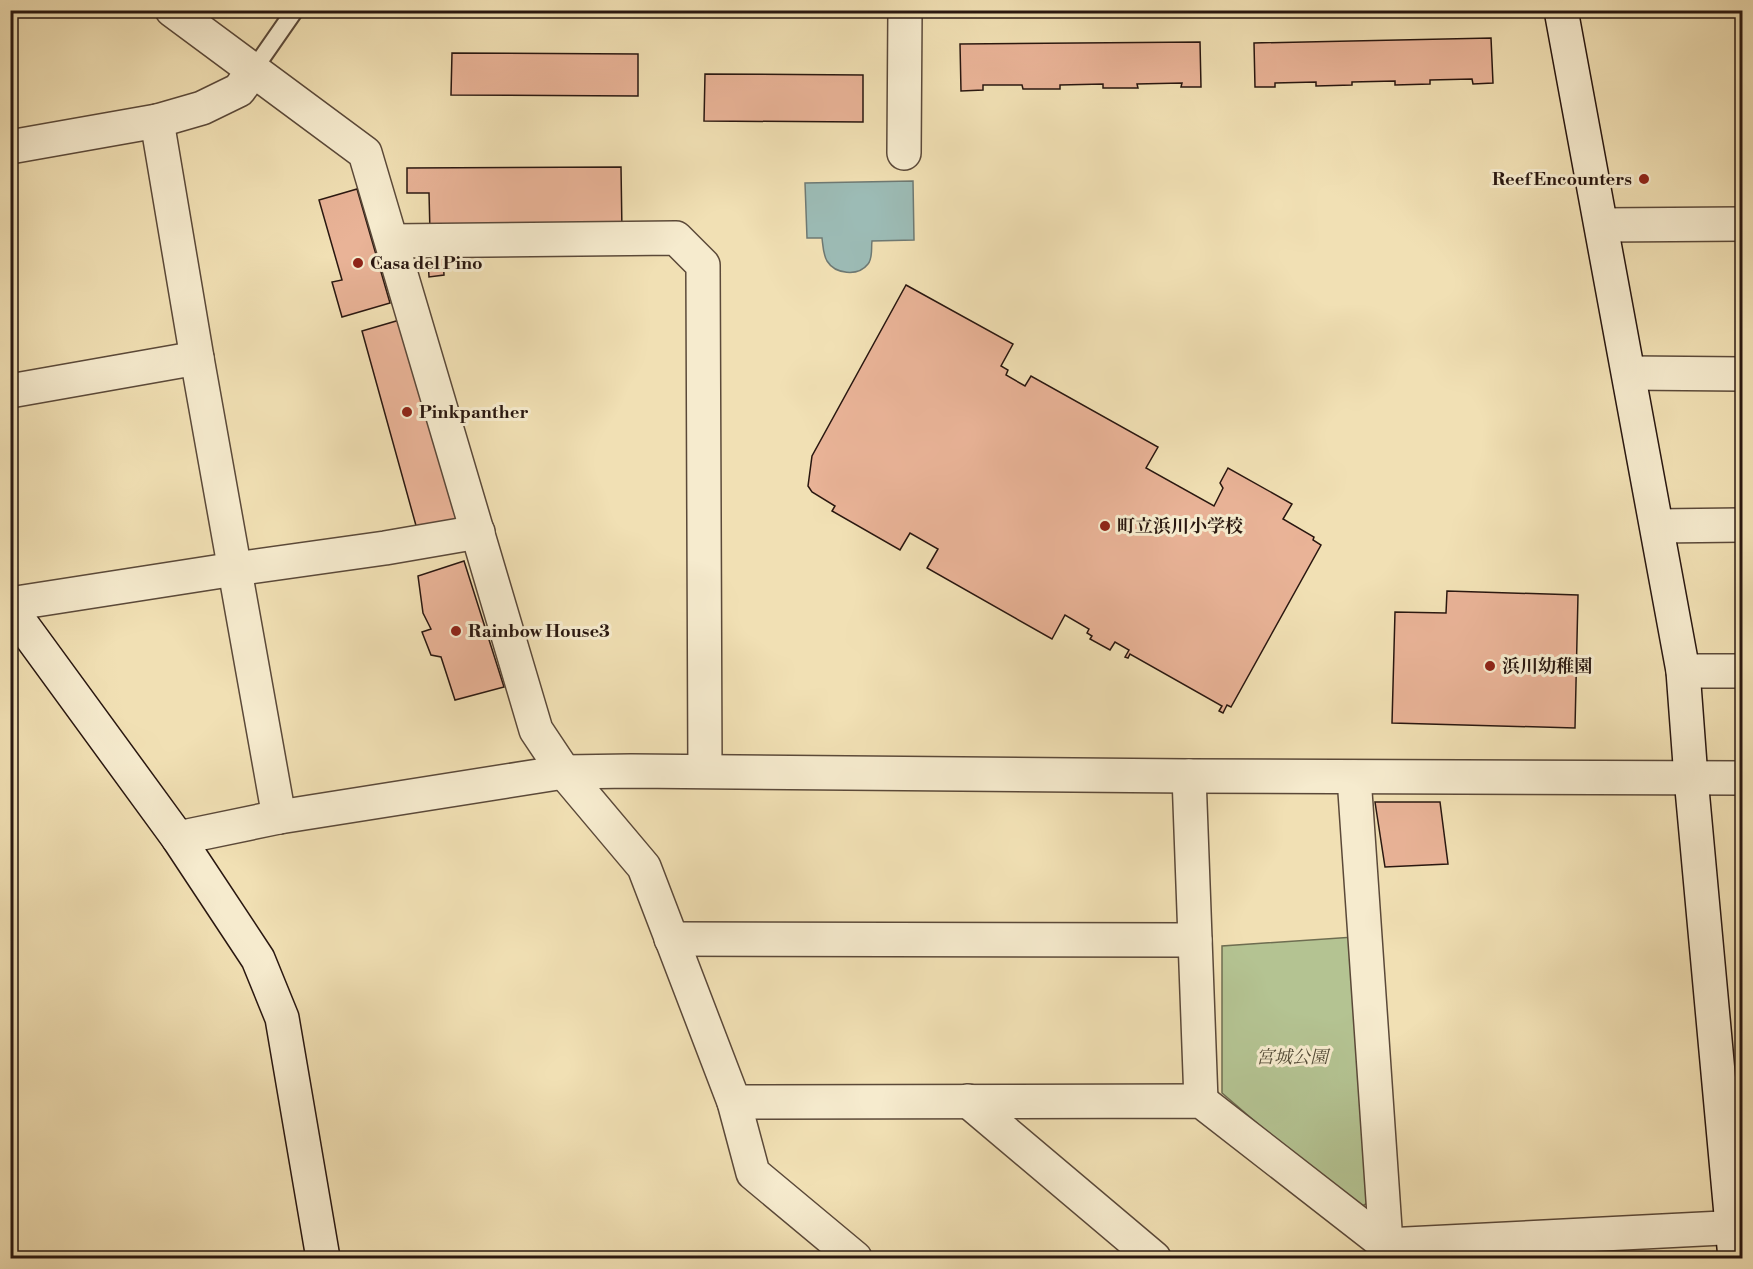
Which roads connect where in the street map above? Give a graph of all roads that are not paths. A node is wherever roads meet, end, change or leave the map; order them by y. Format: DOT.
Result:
graph roads {
  1 [pos="172,10"];
  2 [pos="295,10"];
  3 [pos="905,10"];
  4 [pos="1561,10"];
  5 [pos="254,69"];
  6 [pos="157,121"];
  7 [pos="10,147"];
  8 [pos="904,153"];
  9 [pos="1743,224"];
  10 [pos="1602,225"];
  11 [pos="392,241"];
  12 [pos="197,358"];
  13 [pos="1629,374"];
  14 [pos="1743,374"];
  15 [pos="10,390"];
  16 [pos="1743,525"];
  17 [pos="1656,526"];
  18 [pos="478,532"];
  19 [pos="235,569"];
  20 [pos="10,606"];
  21 [pos="1683,671"];
  22 [pos="1743,671"];
  23 [pos="705,771"];
  24 [pos="564,772"];
  25 [pos="1189,776"];
  26 [pos="1354,777"];
  27 [pos="1691,778"];
  28 [pos="1743,778"];
  29 [pos="279,817"];
  30 [pos="178,838"];
  31 [pos="671,939"];
  32 [pos="1195,940"];
  33 [pos="968,1101"];
  34 [pos="1201,1101"];
  35 [pos="734,1102"];
  36 [pos="1737,1238"];
  37 [pos="1551,1248"];
  38 [pos="1386,1252"];
  39 [pos="323,1258"];
  40 [pos="855,1258"];
  41 [pos="1154,1258"];
  1 -- 5 [label="street"];
  2 -- 5 [label="lane"];
  3 -- 8 [label="street"];
  4 -- 10 [label="street"];
  5 -- 6 [label="street"];
  5 -- 11 [label="street"];
  6 -- 7 [label="street"];
  6 -- 12 [label="street"];
  9 -- 10 [label="street"];
  10 -- 13 [label="street"];
  11 -- 18 [label="street"];
  11 -- 23 [label="street"];
  12 -- 15 [label="street"];
  12 -- 19 [label="street"];
  13 -- 14 [label="street"];
  13 -- 17 [label="street"];
  16 -- 17 [label="street"];
  17 -- 21 [label="street"];
  18 -- 19 [label="street"];
  18 -- 24 [label="street"];
  19 -- 20 [label="street"];
  19 -- 29 [label="street"];
  20 -- 30 [label="street"];
  21 -- 22 [label="street"];
  21 -- 27 [label="street"];
  23 -- 24 [label="street"];
  23 -- 25 [label="street"];
  24 -- 29 [label="street"];
  24 -- 31 [label="street"];
  25 -- 26 [label="street"];
  25 -- 32 [label="street"];
  26 -- 27 [label="street"];
  26 -- 38 [label="street"];
  27 -- 28 [label="street"];
  27 -- 36 [label="street"];
  29 -- 30 [label="street"];
  30 -- 39 [label="street"];
  31 -- 32 [label="street"];
  31 -- 35 [label="street"];
  32 -- 34 [label="street"];
  33 -- 34 [label="street"];
  33 -- 35 [label="street"];
  33 -- 41 [label="street"];
  34 -- 38 [label="street"];
  35 -- 40 [label="street"];
  36 -- 37 [label="street"];
  37 -- 38 [label="street"];
}
